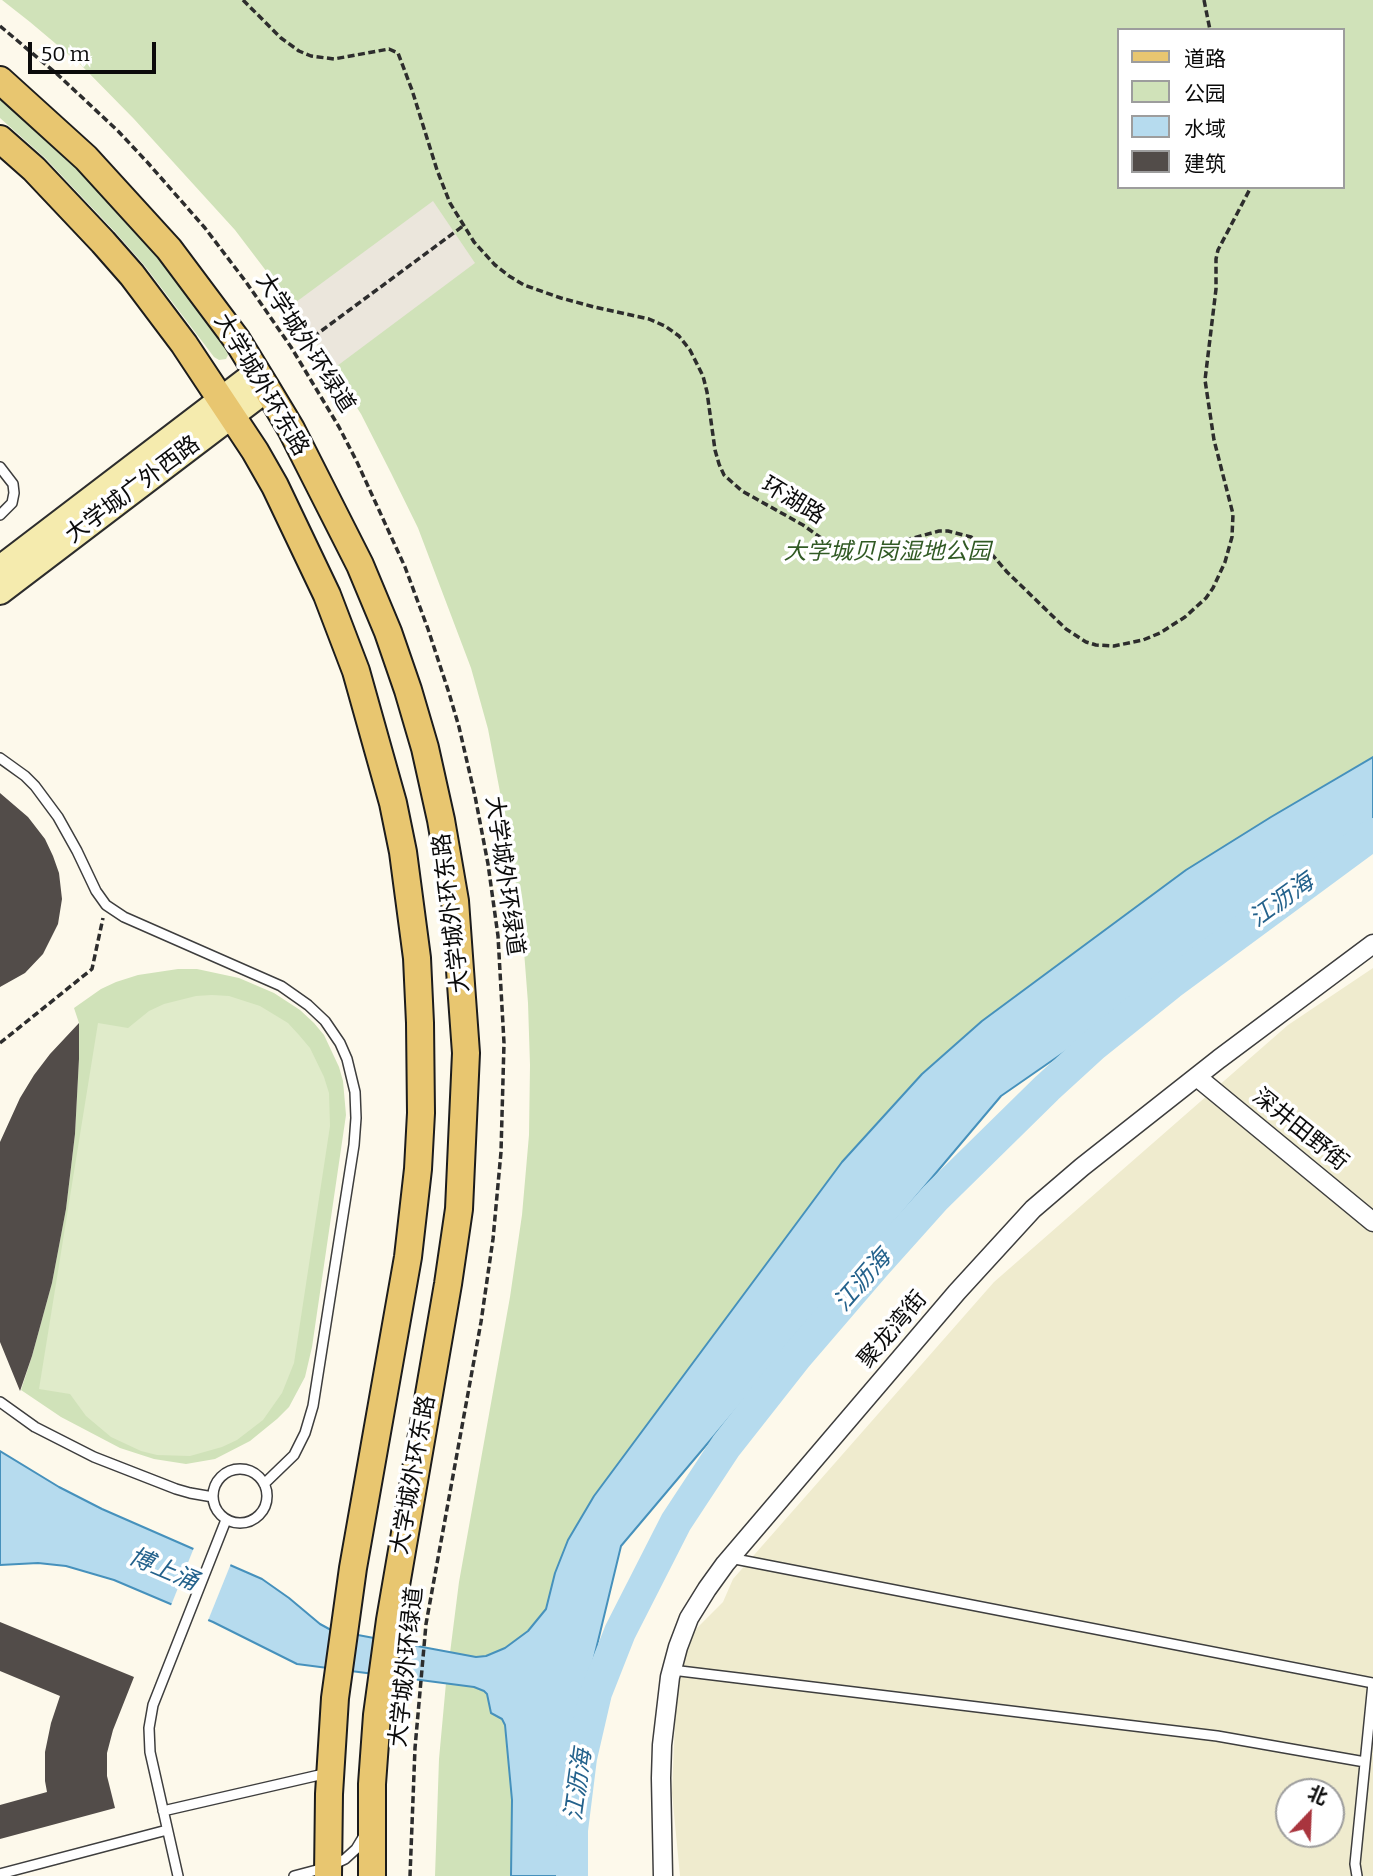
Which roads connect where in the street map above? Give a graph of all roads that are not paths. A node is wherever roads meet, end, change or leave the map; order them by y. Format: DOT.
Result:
graph roads {
  1 [pos="0,80"];
  2 [pos="0,139"];
  3 [pos="262,381"];
  4 [pos="227,407"];
  5 [pos="0,467"];
  6 [pos="0,515"];
  7 [pos="0,568"];
  8 [pos="0,592"];
  9 [pos="0,758"];
  10 [pos="1373,944"];
  11 [pos="1197,1077"];
  12 [pos="1373,1222"];
  13 [pos="0,1402"];
  14 [pos="264,1484"];
  15 [pos="213,1497"];
  16 [pos="226,1520"];
  17 [pos="730,1558"];
  18 [pos="672,1670"];
  19 [pos="1365,1762"];
  20 [pos="330,1778"];
  21 [pos="372,1784"];
  22 [pos="163,1811"];
  23 [pos="371,1822"];
  24 [pos="167,1830"];
  25 [pos="328,1872"];
  26 [pos="0,1874"];
  27 [pos="178,1876"];
  28 [pos="294,1876"];
  29 [pos="372,1876"];
  30 [pos="663,1876"];
  31 [pos="1357,1876"];
  1 -- 3 [label="main road, 大学城外环东路"];
  2 -- 4 [label="main road, 大学城外环东路"];
  3 -- 4 [label="main road, 大学城广外西路"];
  3 -- 21 [label="main road, 大学城外环东路"];
  4 -- 7 [label="main road, 大学城广外西路"];
  4 -- 8 [label="main road, 大学城广外西路"];
  4 -- 20 [label="main road, 大学城外环东路"];
  5 -- 6 [label="lane"];
  9 -- 14 [label="lane"];
  10 -- 11 [label="street, 聚龙湾街"];
  11 -- 12 [label="street, 深井田野街"];
  11 -- 17 [label="street, 聚龙湾街"];
  13 -- 15 [label="lane"];
  14 -- 15 [label="lane"];
  14 -- 16 [label="lane"];
  15 -- 16 [label="lane"];
  16 -- 22 [label="lane"];
  17 -- 18 [label="street, 聚龙湾街"];
  17 -- 19 [label="lane"];
  18 -- 19 [label="lane"];
  18 -- 30 [label="street, 聚龙湾街"];
  19 -- 31 [label="lane"];
  20 -- 21 [label="main road"];
  20 -- 22 [label="lane"];
  20 -- 25 [label="main road, 大学城外环东路"];
  21 -- 23 [label="main road, 大学城外环东路"];
  22 -- 24 [label="lane"];
  23 -- 25 [label="lane"];
  23 -- 29 [label="main road, 大学城外环东路"];
  24 -- 26 [label="lane"];
  24 -- 27 [label="lane"];
  25 -- 28 [label="lane"];
}
